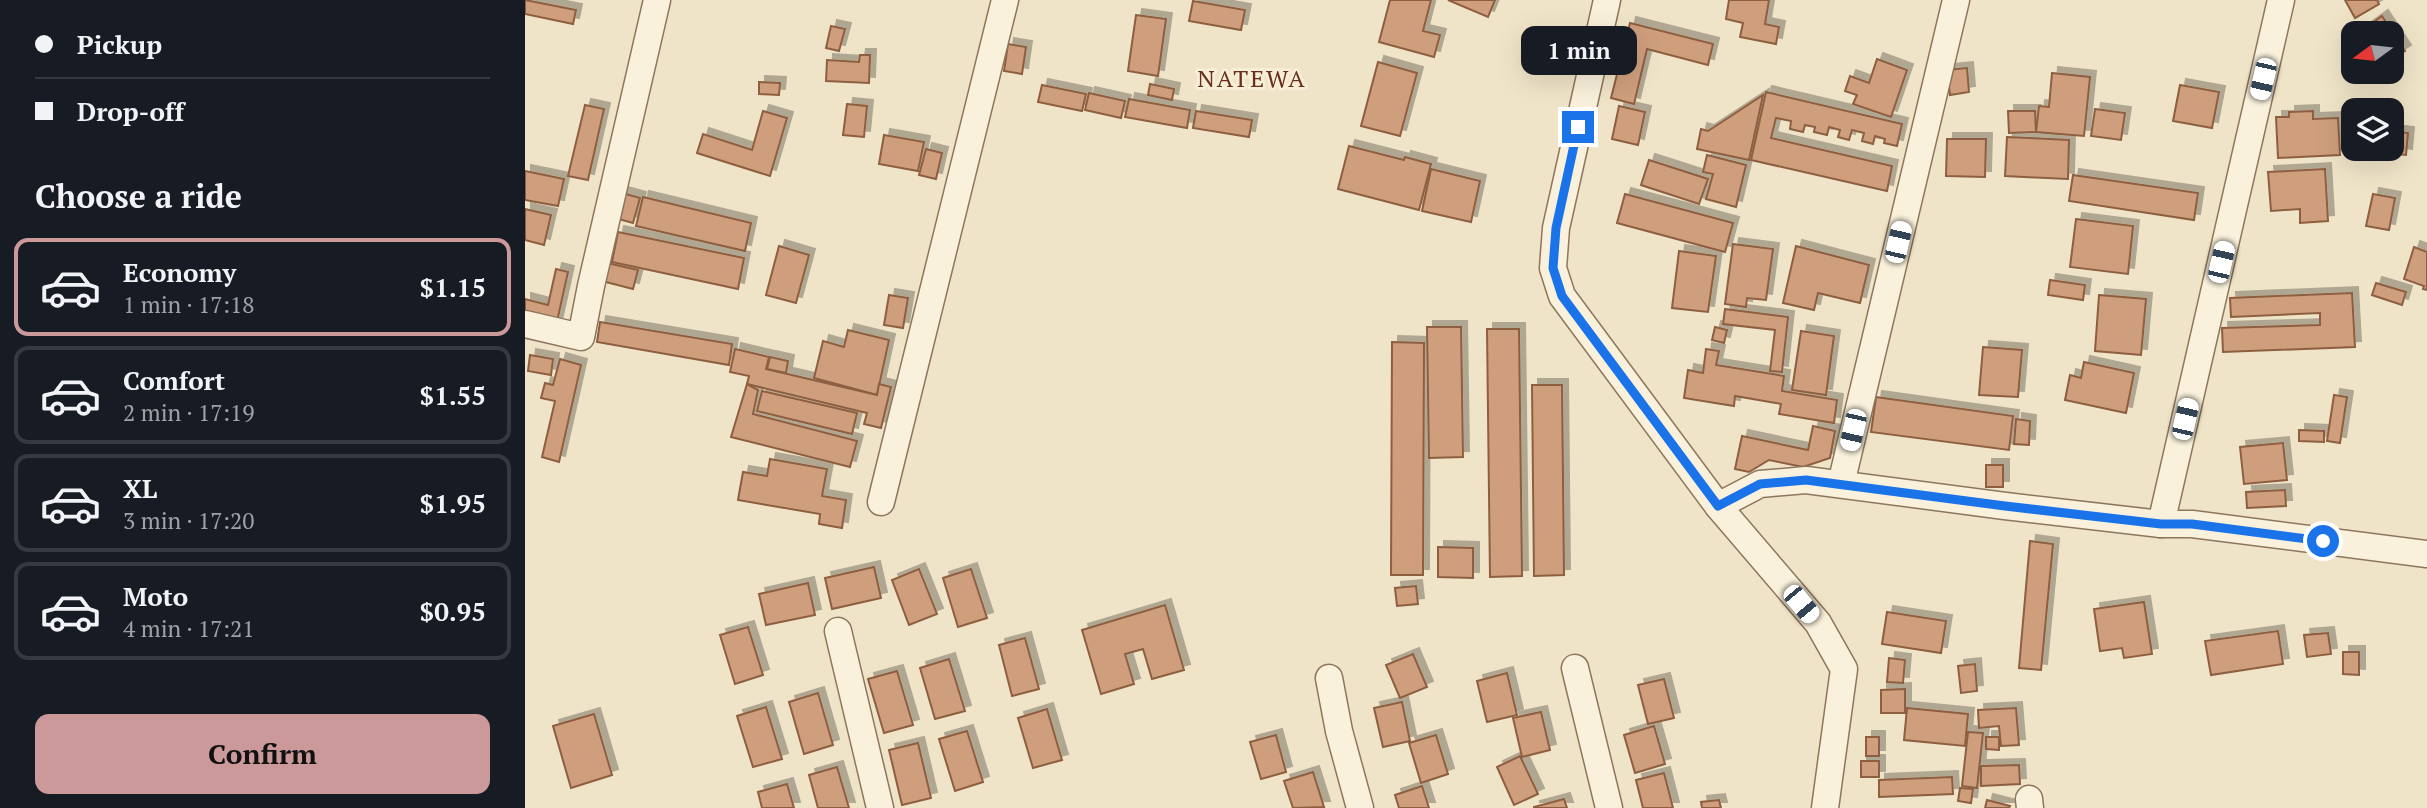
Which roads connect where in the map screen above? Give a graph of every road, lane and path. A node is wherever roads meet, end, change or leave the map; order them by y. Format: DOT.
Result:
graph roads {
  1 [pos="657,0"];
  2 [pos="1005,0"];
  3 [pos="1607,0"];
  4 [pos="1956,0"];
  5 [pos="2281,0"];
  6 [pos="525,324"];
  7 [pos="1841,484"];
  8 [pos="881,502"];
  9 [pos="1718,506"];
  10 [pos="2161,524"];
  11 [pos="2427,554"];
  12 [pos="838,631"];
  13 [pos="1575,668"];
  14 [pos="1329,678"];
  15 [pos="880,808"];
  16 [pos="1360,808"];
  17 [pos="1609,808"];
  18 [pos="1825,808"];
  1 -- 6 [label="street"];
  2 -- 8 [label="street"];
  3 -- 9 [label="street"];
  4 -- 7 [label="street"];
  5 -- 10 [label="street"];
  7 -- 9 [label="street"];
  7 -- 10 [label="street"];
  9 -- 18 [label="street"];
  10 -- 11 [label="street"];
  12 -- 15 [label="street"];
  13 -- 17 [label="street"];
  14 -- 16 [label="street"];
}
